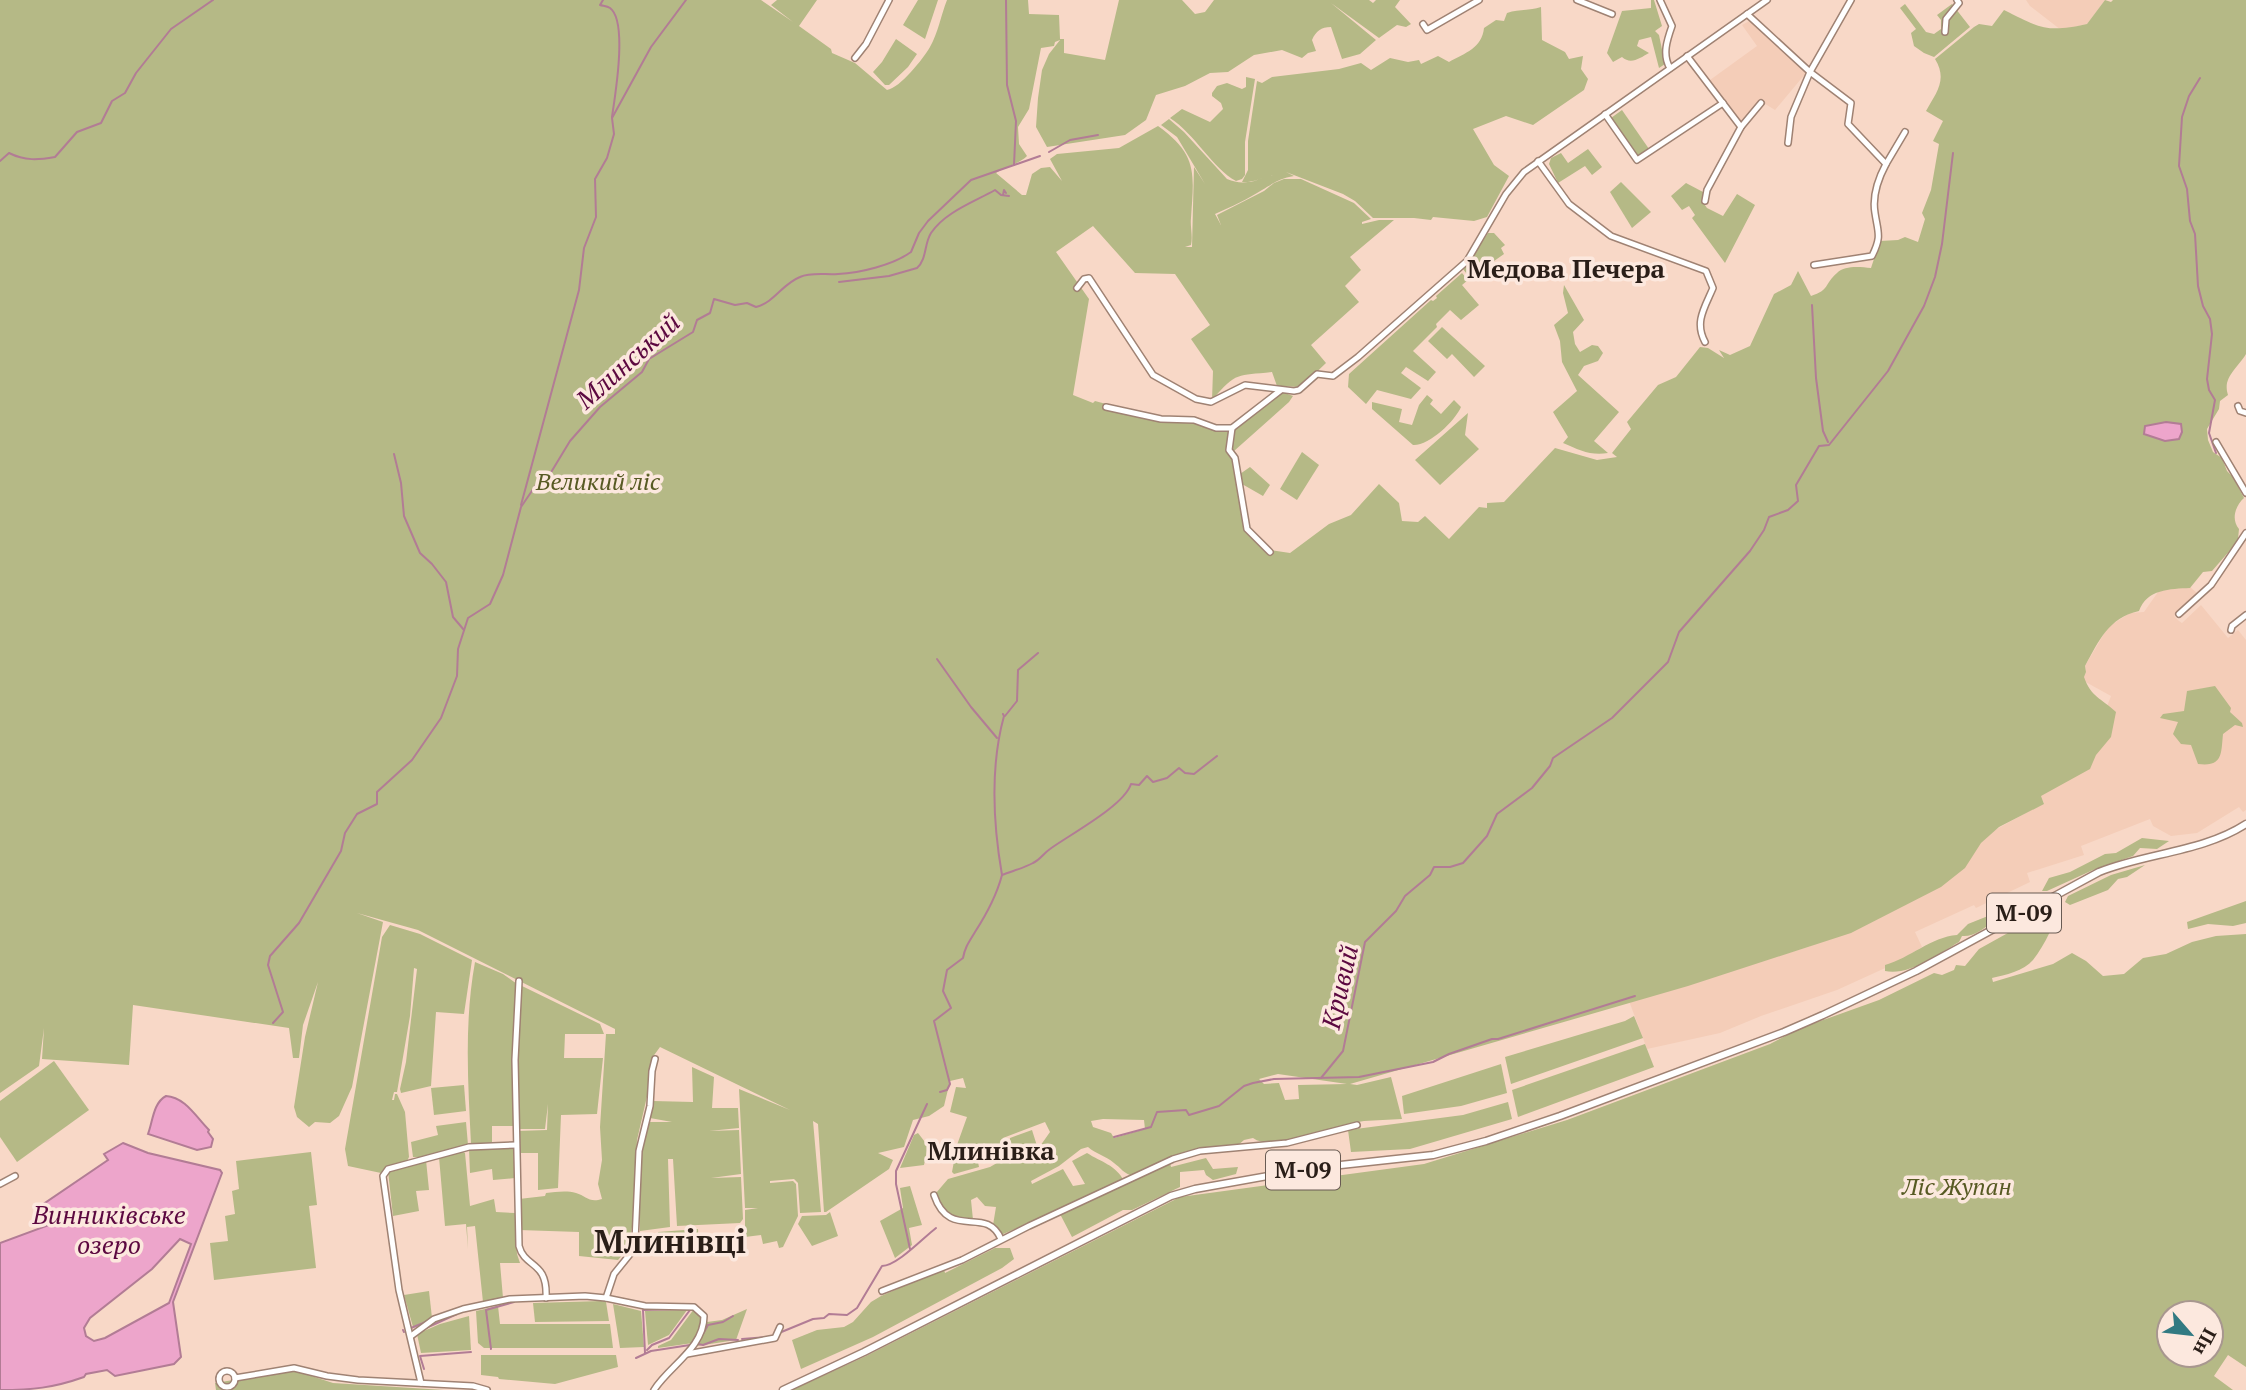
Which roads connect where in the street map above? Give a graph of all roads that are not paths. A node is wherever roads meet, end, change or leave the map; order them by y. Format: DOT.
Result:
graph roads {
  1 [pos="889,0"];
  2 [pos="1479,0"];
  3 [pos="1577,0"];
  4 [pos="1660,0"];
  5 [pos="1766,0"];
  6 [pos="1850,0"];
  7 [pos="1957,0"];
  8 [pos="1612,14"];
  9 [pos="1747,14"];
  10 [pos="1423,24"];
  11 [pos="1945,32"];
  12 [pos="1687,56"];
  13 [pos="855,58"];
  14 [pos="1670,68"];
  15 [pos="1810,72"];
  16 [pos="1723,103"];
  17 [pos="1761,103"];
  18 [pos="1605,114"];
  19 [pos="1741,127"];
  20 [pos="1905,132"];
  21 [pos="1788,143"];
  22 [pos="1538,162"];
  23 [pos="1886,164"];
  24 [pos="1705,201"];
  25 [pos="1814,265"];
  26 [pos="1077,288"];
  27 [pos="1705,342"];
  28 [pos="1281,390"];
  29 [pos="2238,406"];
  30 [pos="1106,407"];
  31 [pos="2246,413"];
  32 [pos="1232,428"];
  33 [pos="2216,442"];
  34 [pos="2246,493"];
  35 [pos="2246,533"];
  36 [pos="1270,552"];
  37 [pos="2179,614"];
  38 [pos="2246,615"];
  39 [pos="2231,630"];
  40 [pos="2246,824"];
  41 [pos="519,981"];
  42 [pos="655,1059"];
  43 [pos="1357,1125"];
  44 [pos="516,1145"];
  45 [pos="15,1176"];
  46 [pos="0,1184"];
  47 [pos="934,1195"];
  48 [pos="1002,1239"];
  49 [pos="882,1291"];
  50 [pos="606,1297"];
  51 [pos="546,1298"];
  52 [pos="778,1331"];
  53 [pos="411,1336"];
  54 [pos="687,1354"];
  55 [pos="234,1378"];
  56 [pos="421,1383"];
  57 [pos="487,1390"];
  58 [pos="654,1390"];
  59 [pos="783,1390"];
  1 -- 13 [label="street"];
  2 -- 10 [label="street"];
  3 -- 8 [label="street"];
  4 -- 14 [label="street"];
  5 -- 9 [label="street"];
  6 -- 15 [label="street"];
  7 -- 11 [label="street"];
  9 -- 12 [label="street"];
  9 -- 15 [label="street"];
  12 -- 14 [label="street"];
  12 -- 16 [label="street"];
  14 -- 18 [label="street"];
  15 -- 21 [label="street"];
  15 -- 23 [label="street"];
  16 -- 18 [label="street"];
  16 -- 19 [label="street"];
  17 -- 19 [label="street"];
  18 -- 22 [label="street"];
  19 -- 24 [label="street"];
  20 -- 23 [label="street"];
  22 -- 27 [label="street"];
  22 -- 28 [label="street"];
  23 -- 25 [label="street"];
  26 -- 28 [label="street"];
  28 -- 32 [label="street"];
  29 -- 31 [label="street"];
  30 -- 32 [label="street"];
  32 -- 36 [label="street"];
  33 -- 34 [label="street"];
  35 -- 37 [label="street"];
  38 -- 39 [label="street"];
  40 -- 59 [label="main road, М-09"];
  41 -- 44 [label="street"];
  42 -- 50 [label="street"];
  43 -- 48 [label="street"];
  44 -- 51 [label="street"];
  44 -- 53 [label="street"];
  45 -- 46 [label="street"];
  47 -- 48 [label="street"];
  48 -- 49 [label="street"];
  50 -- 51 [label="street"];
  50 -- 54 [label="street"];
  51 -- 53 [label="street"];
  52 -- 54 [label="street"];
  53 -- 56 [label="street"];
  54 -- 58 [label="street"];
  55 -- 56 [label="street"];
  56 -- 57 [label="street"];
}
